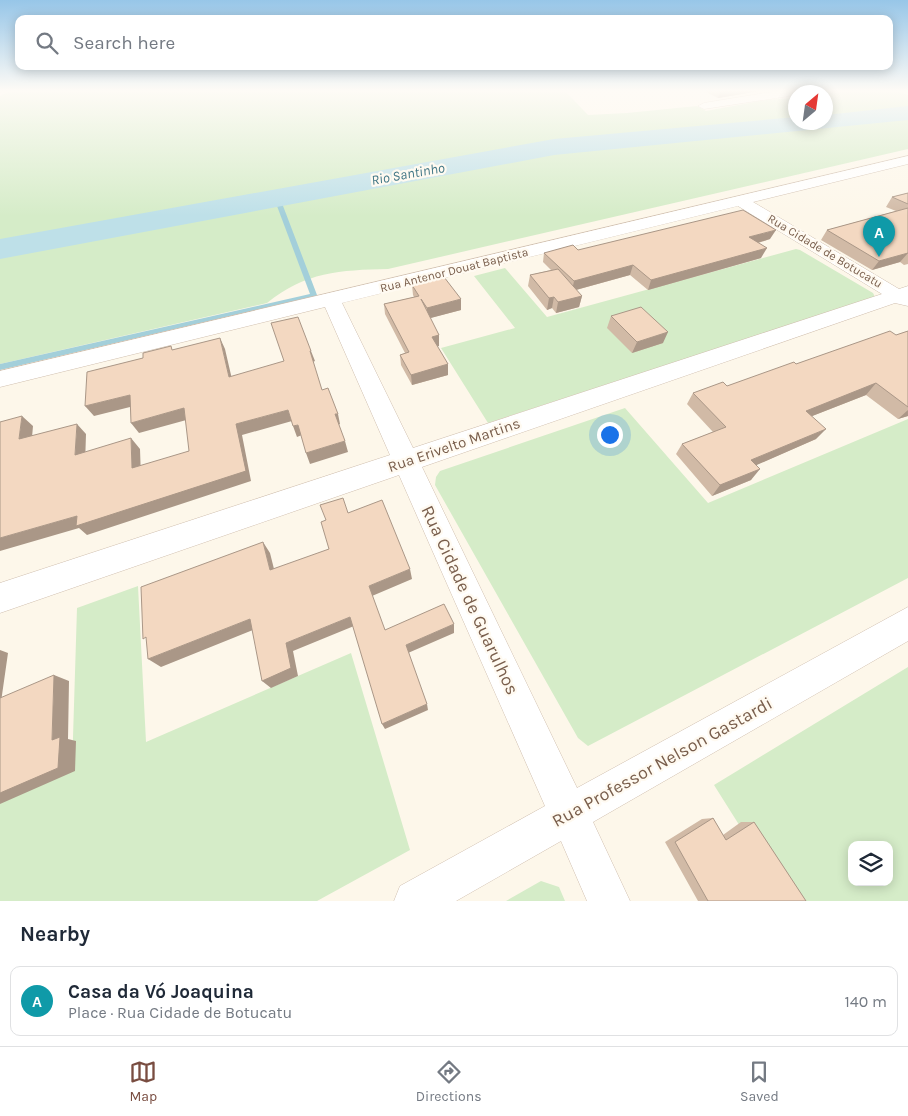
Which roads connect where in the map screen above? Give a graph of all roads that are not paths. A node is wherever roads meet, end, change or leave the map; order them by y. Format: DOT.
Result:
graph roads {
  1 [pos="908,160"];
  2 [pos="741,201"];
  3 [pos="904,296"];
  4 [pos="331,300"];
  5 [pos="0,379"];
  6 [pos="406,461"];
  7 [pos="0,598"];
  8 [pos="908,623"];
  9 [pos="569,814"];
  10 [pos="416,901"];
  11 [pos="609,901"];
  1 -- 2 [label="street, Rua Antenor Douat Baptista"];
  2 -- 3 [label="street, Rua Cidade de Botucatu"];
  2 -- 4 [label="street, Rua Antenor Douat Baptista"];
  3 -- 6 [label="street, Rua Erivelto Martins"];
  4 -- 5 [label="street, Rua Antenor Douat Baptista"];
  4 -- 6 [label="street, Rua Cidade de Guarulhos"];
  6 -- 7 [label="street, Rua Erivelto Martins"];
  6 -- 9 [label="street, Rua Cidade de Guarulhos"];
  8 -- 9 [label="street, Rua Professor Nelson Gastardi"];
  9 -- 10 [label="street, Rua Professor Nelson Gastardi"];
  9 -- 11 [label="street, Rua Cidade de Guarulhos"];
}
